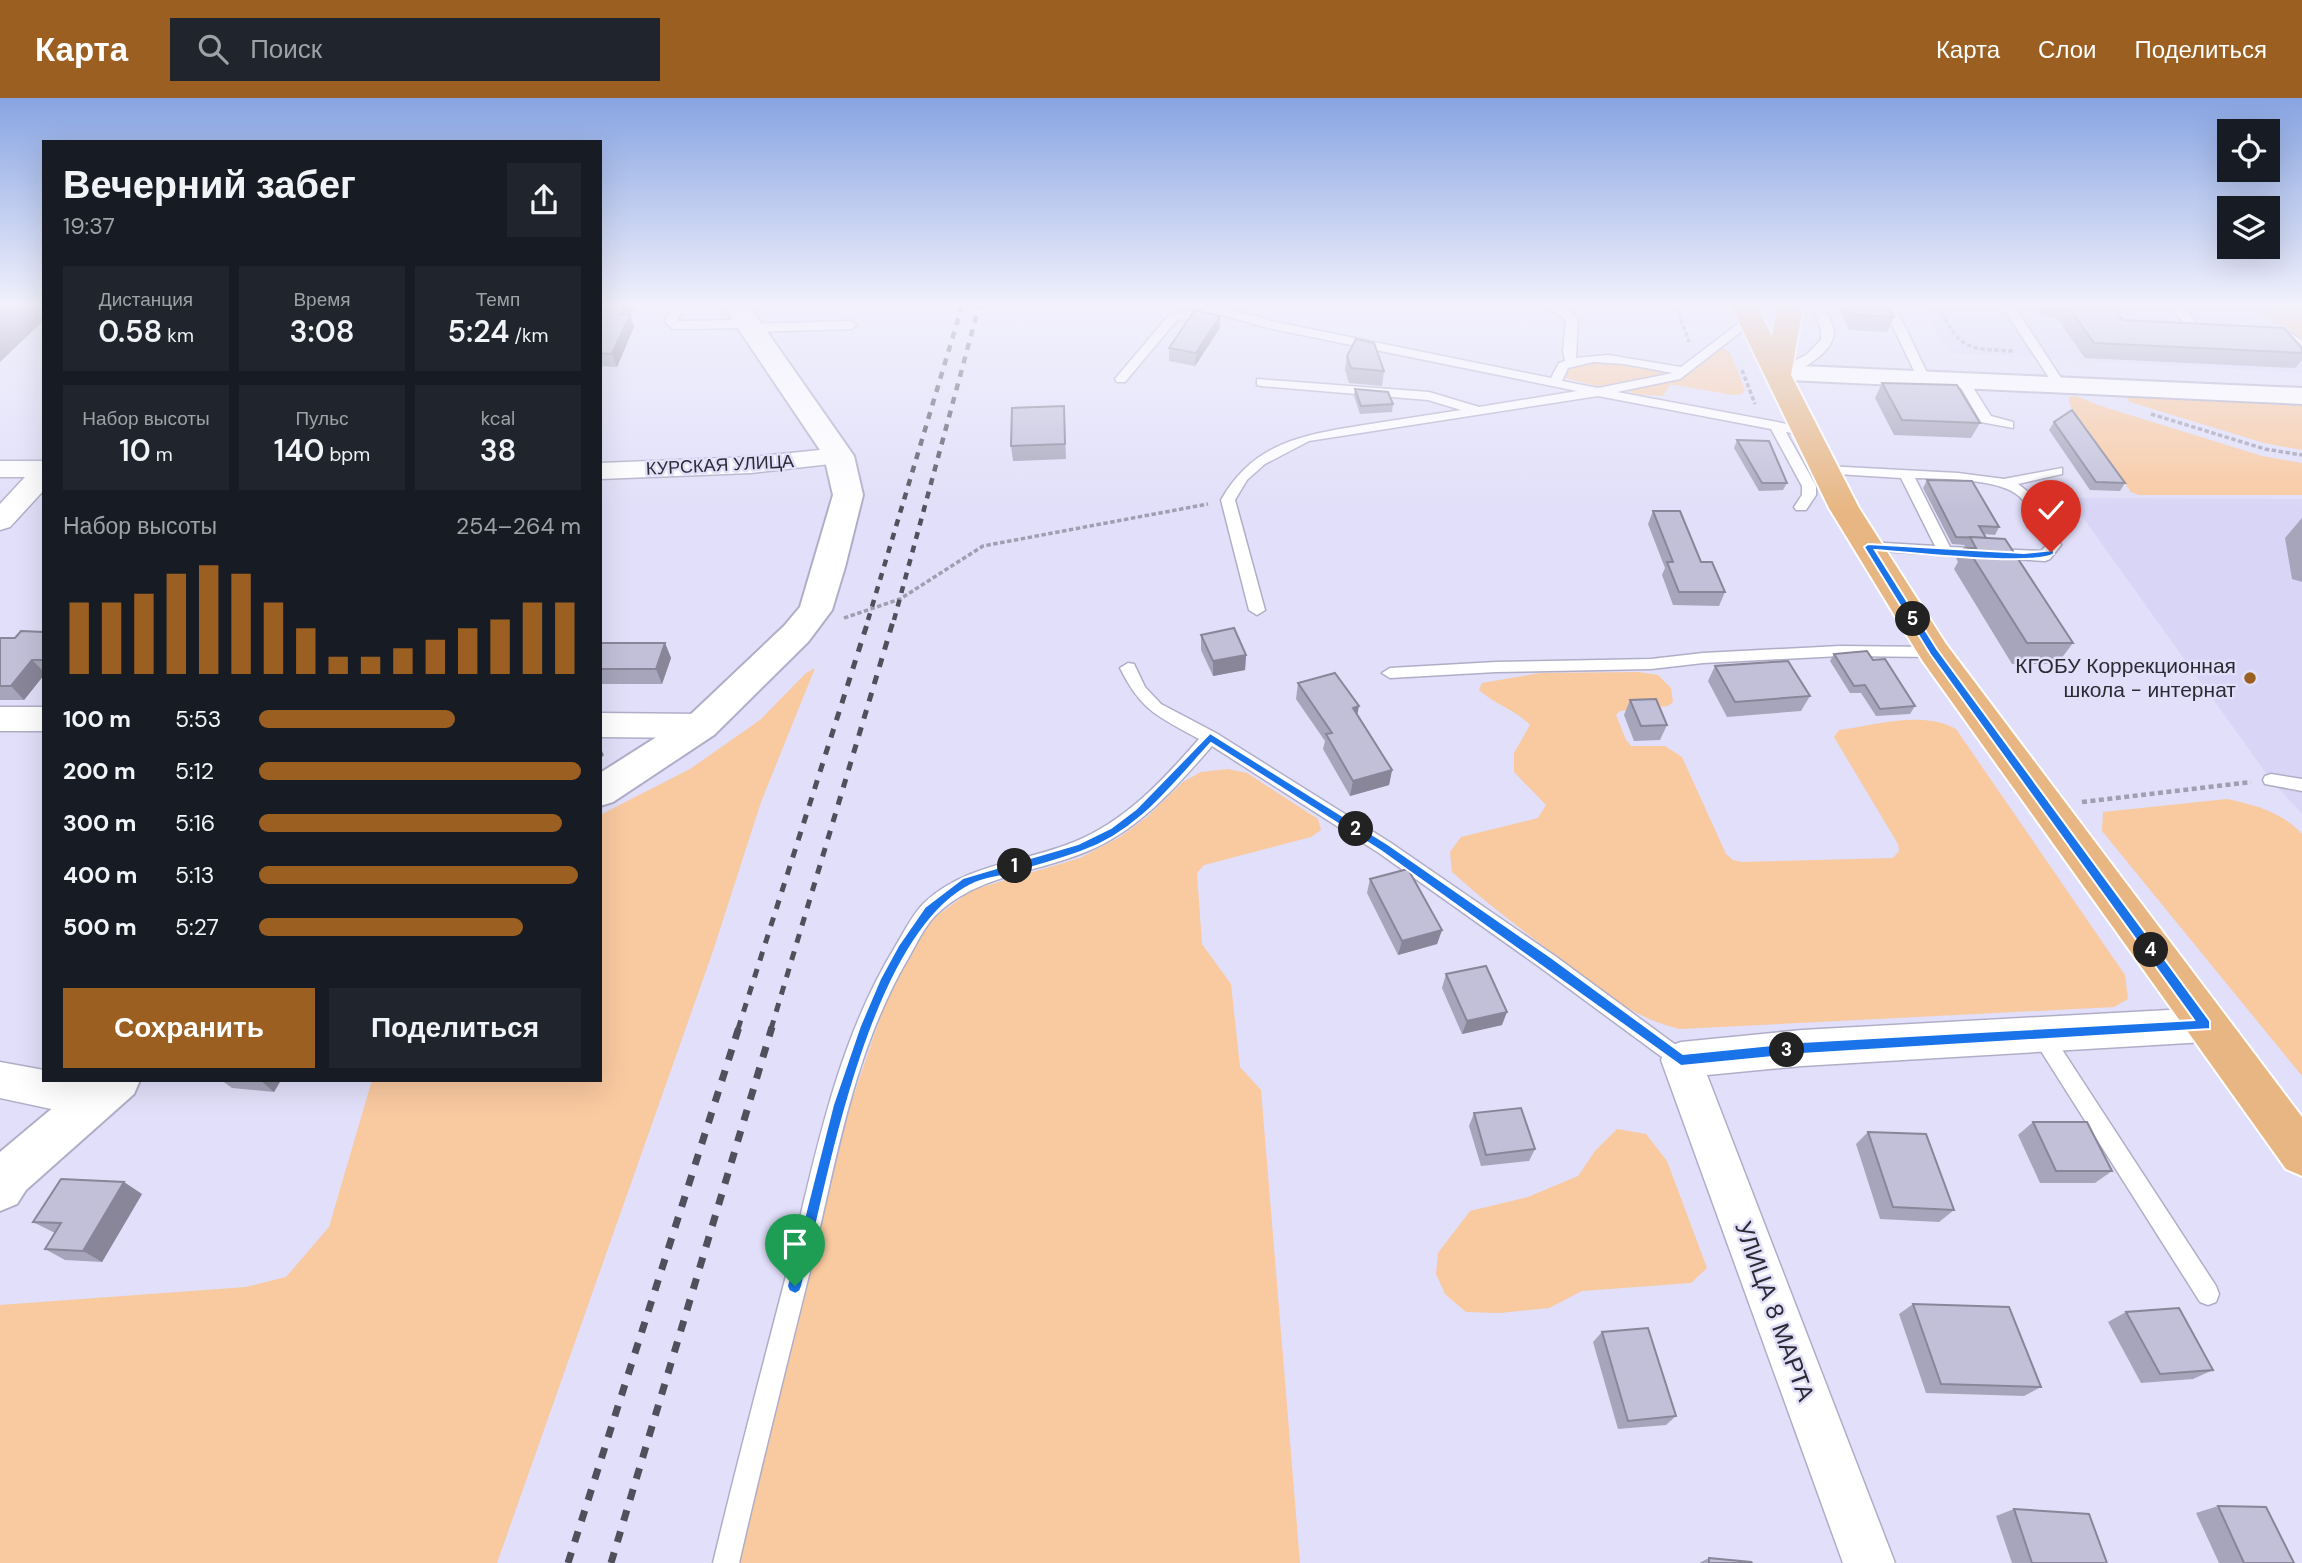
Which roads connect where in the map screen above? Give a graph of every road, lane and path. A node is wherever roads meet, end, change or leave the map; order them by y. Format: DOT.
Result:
graph roads {
  1 [pos="783,374"];
  2 [pos="1125,374"];
  3 [pos="1517,374"];
  4 [pos="1559,374"];
  5 [pos="1678,374"];
  6 [pos="1743,374"];
  7 [pos="1779,374"];
  8 [pos="1812,374"];
  9 [pos="1922,374"];
  10 [pos="2053,374"];
  11 [pos="1121,379"];
  12 [pos="1924,379"];
  13 [pos="1964,380"];
  14 [pos="1261,382"];
  15 [pos="1555,382"];
  16 [pos="2059,384"];
  17 [pos="1598,393"];
  18 [pos="2302,396"];
  19 [pos="1478,411"];
  20 [pos="2144,412"];
  21 [pos="1762,425"];
  22 [pos="2008,425"];
  23 [pos="1793,430"];
  24 [pos="2302,455"];
  25 [pos="839,456"];
  26 [pos="0,469"];
  27 [pos="1826,470"];
  28 [pos="42,471"];
  29 [pos="602,471"];
  30 [pos="2057,471"];
  31 [pos="42,473"];
  32 [pos="1907,476"];
  33 [pos="2006,483"];
  34 [pos="1228,500"];
  35 [pos="1801,507"];
  36 [pos="0,521"];
  37 [pos="1868,547"];
  38 [pos="1945,552"];
  39 [pos="1256,610"];
  40 [pos="796,634"];
  41 [pos="1934,652"];
  42 [pos="1128,668"];
  43 [pos="1390,673"];
  44 [pos="0,719"];
  45 [pos="42,719"];
  46 [pos="602,725"];
  47 [pos="701,726"];
  48 [pos="1210,737"];
  49 [pos="2271,780"];
  50 [pos="2302,785"];
  51 [pos="602,791"];
  52 [pos="2047,806"];
  53 [pos="2205,1025"];
  54 [pos="2041,1034"];
  55 [pos="1681,1060"];
  56 [pos="0,1080"];
  57 [pos="106,1089"];
  58 [pos="2302,1154"];
  59 [pos="0,1188"];
  60 [pos="2208,1294"];
  61 [pos="726,1560"];
  62 [pos="1868,1563"];
  1 -- 25 [label="main road"];
  2 -- 11 [label="lane"];
  3 -- 15 [label="lane"];
  4 -- 15 [label="lane"];
  5 -- 17 [label="lane"];
  6 -- 21 [label="path"];
  7 -- 23 [label="main road"];
  8 -- 12 [label="main road"];
  9 -- 12 [label="lane"];
  10 -- 16 [label="lane"];
  12 -- 13 [label="main road"];
  13 -- 16 [label="main road"];
  13 -- 22 [label="lane"];
  14 -- 19 [label="lane"];
  15 -- 17 [label="lane"];
  16 -- 18 [label="main road"];
  17 -- 19 [label="lane"];
  17 -- 21 [label="lane"];
  19 -- 34 [label="lane"];
  20 -- 24 [label="path"];
  21 -- 23 [label="lane"];
  23 -- 27 [label="main road"];
  23 -- 35 [label="lane"];
  25 -- 29 [label="street, КУРСКАЯ УЛИЦА"];
  25 -- 40 [label="main road"];
  26 -- 28 [label="street"];
  27 -- 32 [label="lane"];
  27 -- 37 [label="main road"];
  30 -- 33 [label="lane"];
  31 -- 36 [label="street"];
  32 -- 33 [label="lane"];
  32 -- 38 [label="lane"];
  33 -- 38 [label="lane"];
  34 -- 39 [label="lane"];
  34 -- 40 [label="path"];
  37 -- 38 [label="lane"];
  37 -- 41 [label="main road"];
  40 -- 47 [label="main road"];
  41 -- 43 [label="lane"];
  41 -- 52 [label="main road"];
  42 -- 48 [label="lane"];
  44 -- 45 [label="street"];
  46 -- 47 [label="street"];
  47 -- 51 [label="main road"];
  48 -- 55 [label="lane"];
  48 -- 61 [label="lane"];
  49 -- 50 [label="lane"];
  49 -- 52 [label="path"];
  52 -- 53 [label="main road"];
  53 -- 54 [label="street"];
  53 -- 58 [label="main road"];
  54 -- 55 [label="street"];
  54 -- 60 [label="lane"];
  55 -- 62 [label="street, УЛИЦА 8 МАРТА"];
  56 -- 57 [label="street"];
  57 -- 59 [label="main road"];
}
